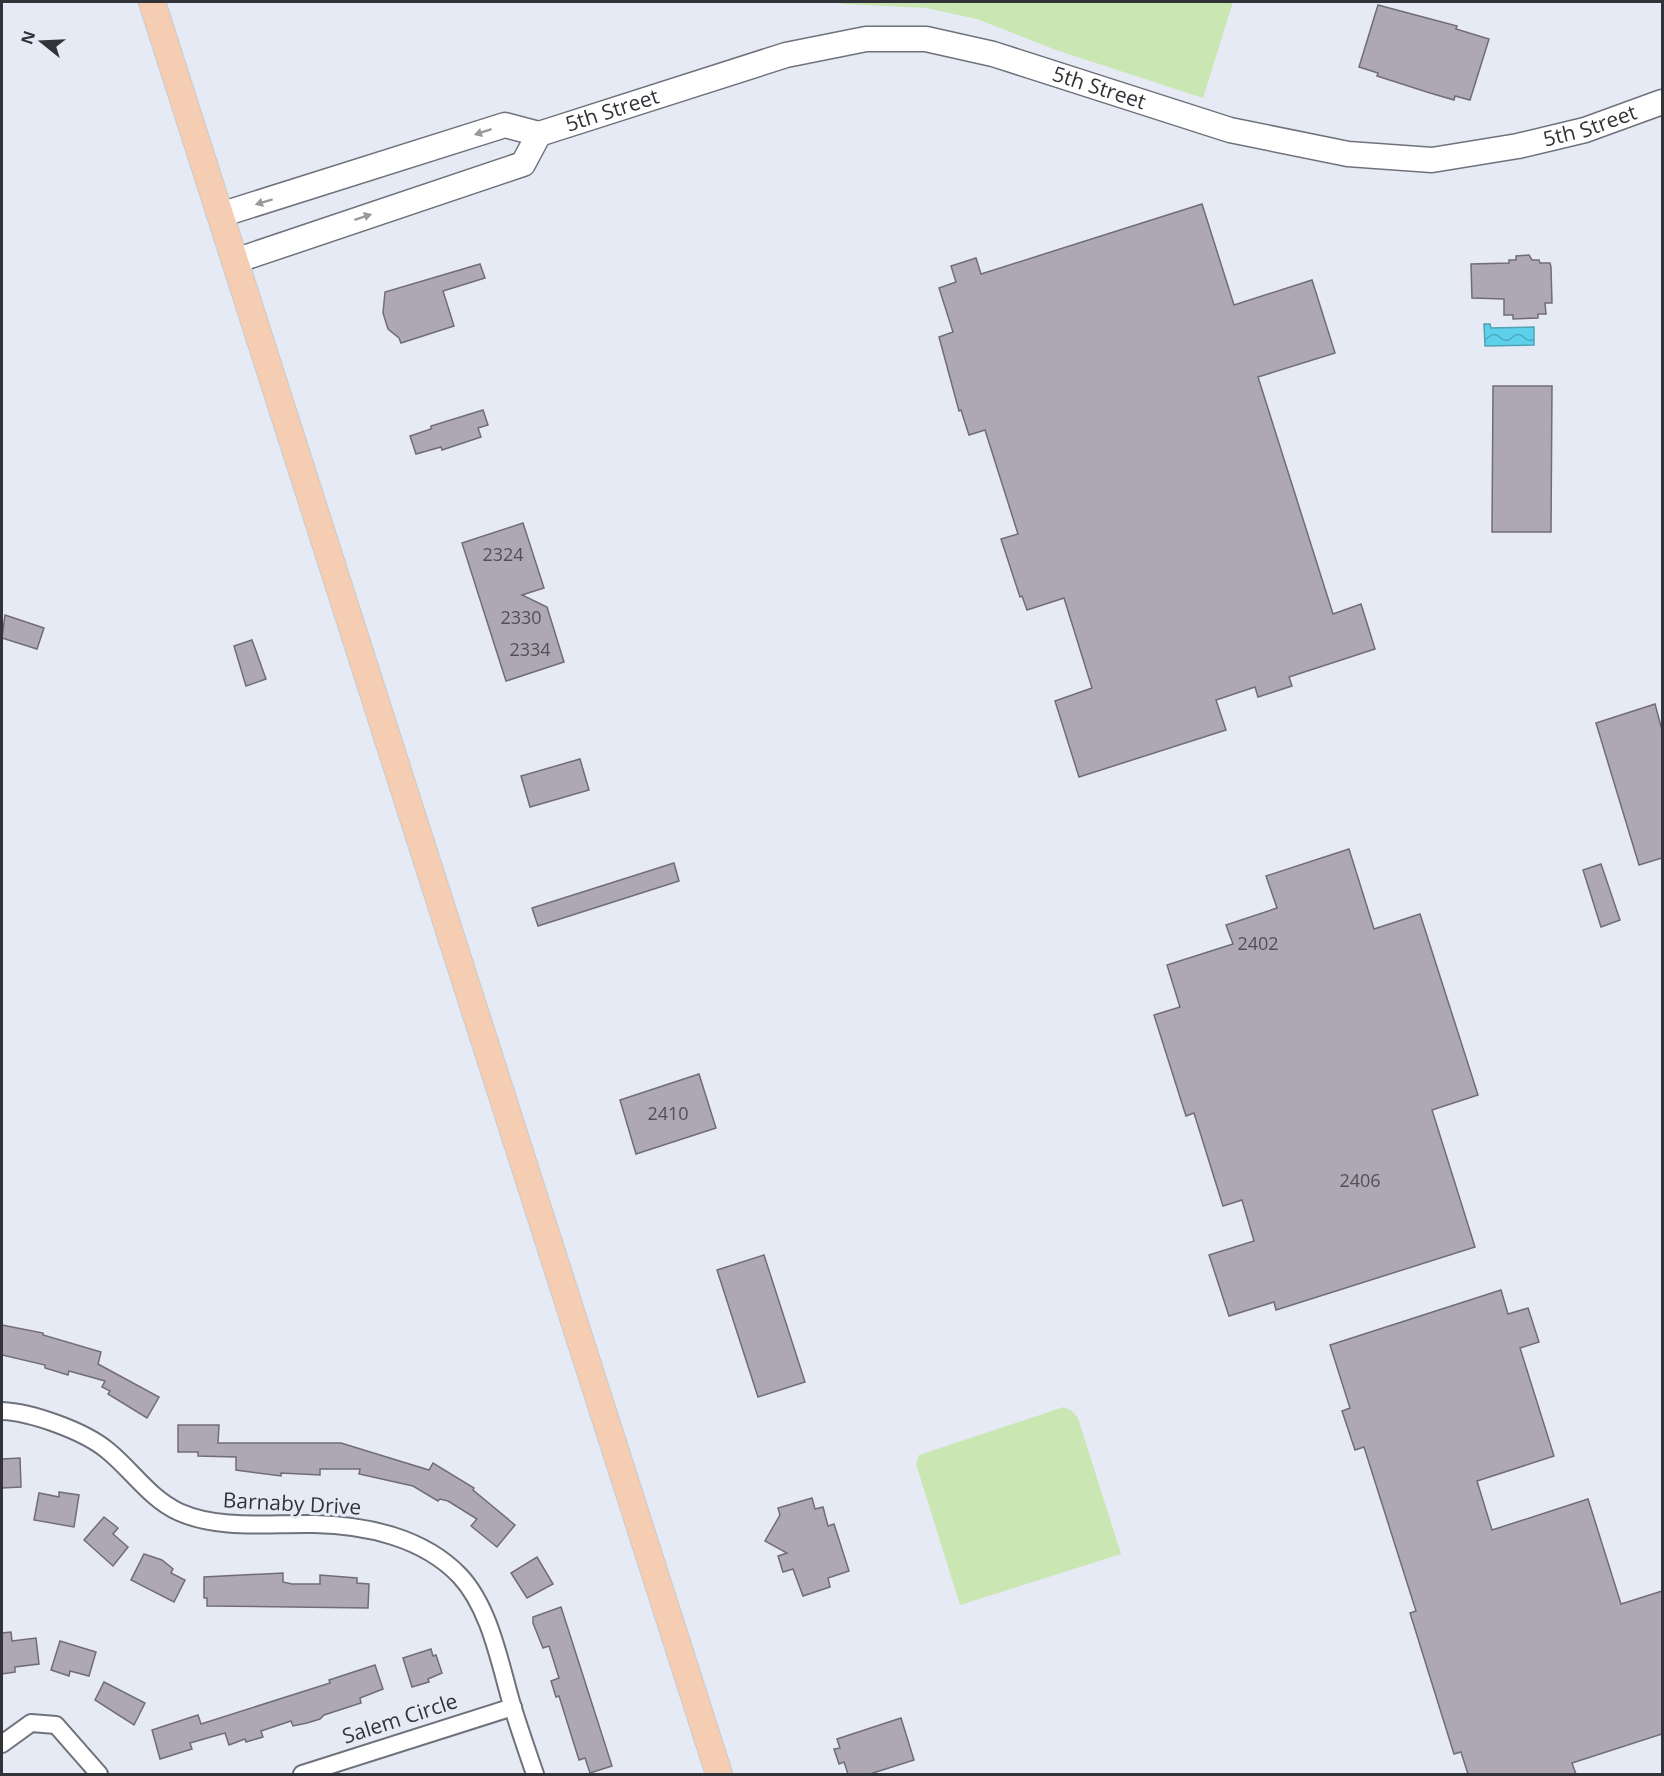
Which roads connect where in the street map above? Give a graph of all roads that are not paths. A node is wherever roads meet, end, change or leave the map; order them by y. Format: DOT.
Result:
graph roads {
  1 [pos="152,2"];
  2 [pos="1662,102"];
  3 [pos="539,134"];
  4 [pos="220,215"];
  5 [pos="235,261"];
  6 [pos="2,1411"];
  7 [pos="513,1707"];
  8 [pos="2,1744"];
  9 [pos="99,1774"];
  10 [pos="302,1774"];
  11 [pos="535,1774"];
  12 [pos="719,1774"];
  1 -- 4 [label="main road"];
  2 -- 3 [label="street, 5th Street"];
  3 -- 4 [label="street, 5th Street, one-way"];
  5 -- 3 [label="street, 5th Street, one-way"];
  4 -- 5 [label="main road"];
  5 -- 12 [label="main road"];
  6 -- 7 [label="street, Barnaby Drive"];
  7 -- 10 [label="street, Salem Circle"];
  7 -- 11 [label="street, Barnaby Drive"];
  8 -- 9 [label="street"];
}
